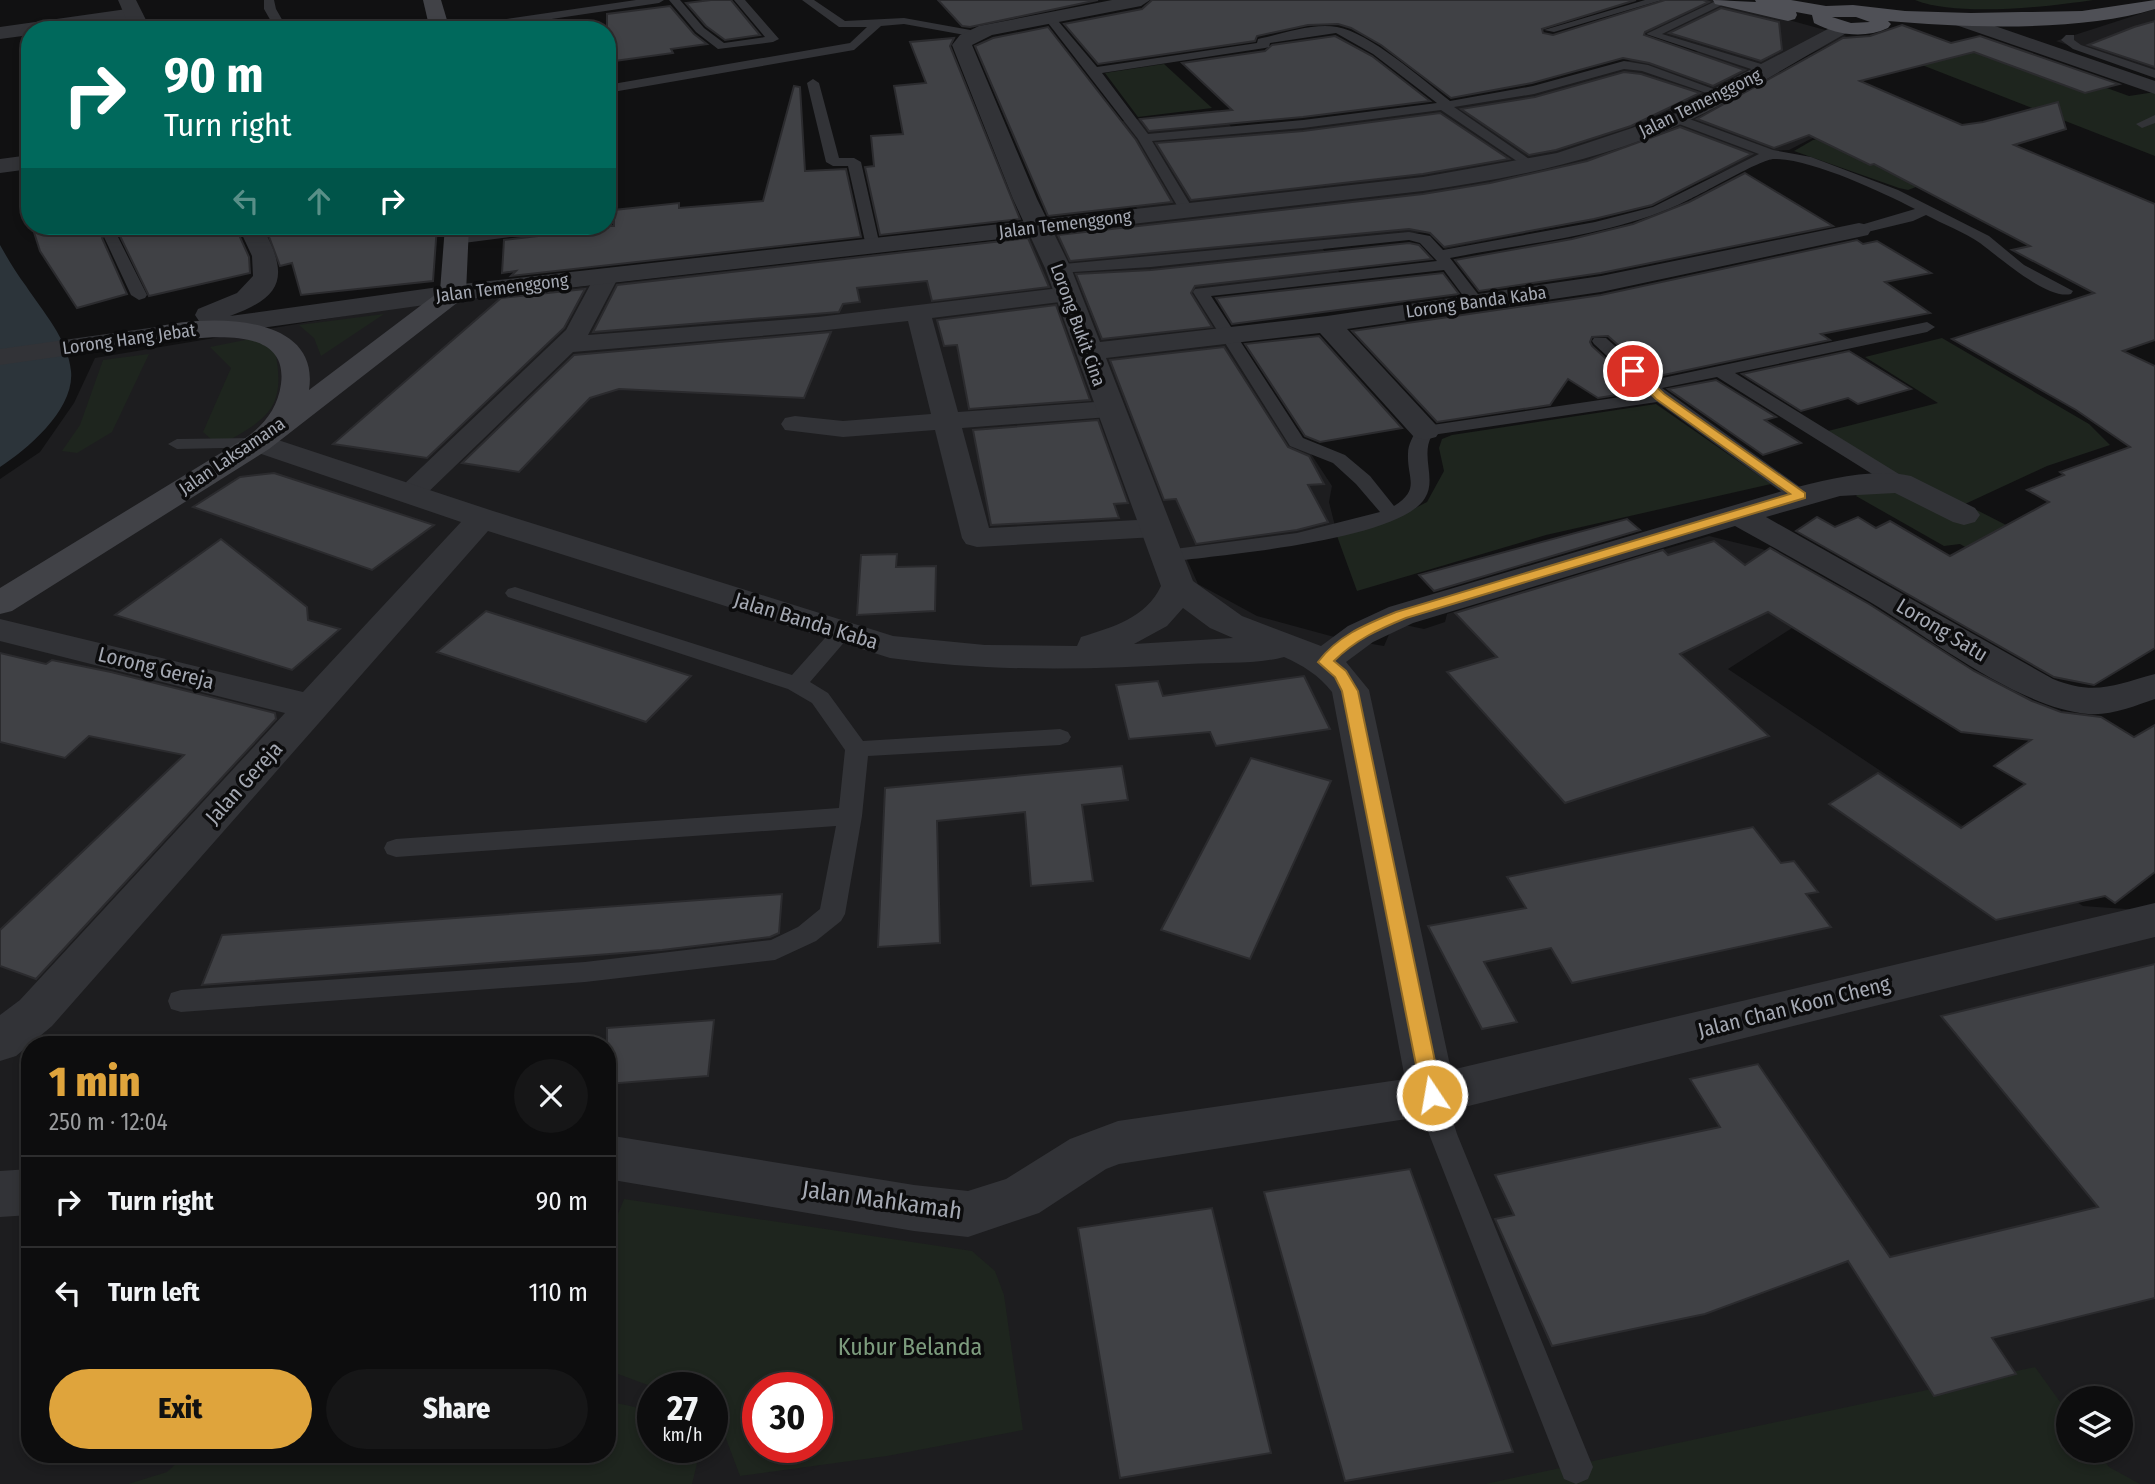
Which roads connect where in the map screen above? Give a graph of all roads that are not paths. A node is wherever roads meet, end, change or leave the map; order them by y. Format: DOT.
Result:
graph roads {
  1 [pos="269,0"];
  2 [pos="432,0"];
  3 [pos="659,0"];
  4 [pos="674,0"];
  5 [pos="739,0"];
  6 [pos="807,0"];
  7 [pos="1141,0"];
  8 [pos="1657,0"];
  9 [pos="1723,0"];
  10 [pos="1764,0"];
  11 [pos="2155,3"];
  12 [pos="1860,12"];
  13 [pos="134,14"];
  14 [pos="1049,17"];
  15 [pos="1830,20"];
  16 [pos="1923,20"];
  17 [pos="1963,20"];
  18 [pos="85,21"];
  19 [pos="277,21"];
  20 [pos="438,21"];
  21 [pos="514,21"];
  22 [pos="880,21"];
  23 [pos="1878,26"];
  24 [pos="21,30"];
  25 [pos="1550,30"];
  26 [pos="0,33"];
  27 [pos="976,34"];
  28 [pos="2070,37"];
  29 [pos="1767,69"];
  30 [pos="1094,71"];
  31 [pos="2153,76"];
  32 [pos="813,83"];
  33 [pos="616,87"];
  34 [pos="1721,94"];
  35 [pos="1446,106"];
  36 [pos="1676,118"];
  37 [pos="1144,138"];
  38 [pos="1770,154"];
  39 [pos="21,163"];
  40 [pos="0,166"];
  41 [pos="1530,166"];
  42 [pos="1186,209"];
  43 [pos="1927,209"];
  44 [pos="1039,228"];
  45 [pos="1859,230"];
  46 [pos="252,235"];
  47 [pos="457,235"];
  48 [pos="111,237"];
  49 [pos="873,246"];
  50 [pos="1443,260"];
  51 [pos="607,276"];
  52 [pos="263,279"];
  53 [pos="1063,281"];
  54 [pos="2065,291"];
  55 [pos="453,293"];
  56 [pos="139,295"];
  57 [pos="1476,302"];
  58 [pos="348,307"];
  59 [pos="918,310"];
  60 [pos="258,319"];
  61 [pos="1327,324"];
  62 [pos="1927,327"];
  63 [pos="166,333"];
  64 [pos="1226,336"];
  65 [pos="1601,341"];
  66 [pos="101,343"];
  67 [pos="565,345"];
  68 [pos="1090,352"];
  69 [pos="0,357"];
  70 [pos="1720,371"];
  71 [pos="1654,391"];
  72 [pos="322,392"];
  73 [pos="1109,409"];
  74 [pos="949,423"];
  75 [pos="795,424"];
  76 [pos="1425,431"];
  77 [pos="264,439"];
  78 [pos="177,444"];
  79 [pos="328,465"];
  80 [pos="1900,483"];
  81 [pos="411,493"];
  82 [pos="1800,496"];
  83 [pos="1391,514"];
  84 [pos="1965,514"];
  85 [pos="1739,515"];
  86 [pos="482,518"];
  87 [pos="1167,557"];
  88 [pos="515,593"];
  89 [pos="0,603"];
  90 [pos="0,630"];
  91 [pos="840,634"];
  92 [pos="1315,657"];
  93 [pos="1020,658"];
  94 [pos="796,684"];
  95 [pos="2155,686"];
  96 [pos="312,707"];
  97 [pos="1060,737"];
  98 [pos="857,748"];
  99 [pos="850,816"];
  100 [pos="396,848"];
  101 [pos="2154,919"];
  102 [pos="181,1002"];
  103 [pos="0,1042"];
  104 [pos="1432,1095"];
  105 [pos="616,1158"];
  106 [pos="21,1193"];
  107 [pos="0,1194"];
  108 [pos="1576,1467"];
  1 -- 19 [label="lane"];
  2 -- 20 [label="main road"];
  3 -- 21 [label="lane"];
  4 -- 5 [label="lane"];
  6 -- 22 [label="lane"];
  7 -- 14 [label="street"];
  8 -- 25 [label="lane"];
  9 -- 15 [label="main road"];
  9 -- 29 [label="lane"];
  10 -- 15 [label="main road"];
  11 -- 17 [label="main road"];
  12 -- 15 [label="main road"];
  12 -- 16 [label="main road"];
  12 -- 23 [label="main road"];
  13 -- 18 [label="street"];
  14 -- 27 [label="street"];
  14 -- 30 [label="lane"];
  15 -- 23 [label="main road"];
  15 -- 29 [label="street, Jalan Temenggong"];
  16 -- 17 [label="main road"];
  16 -- 23 [label="main road"];
  17 -- 31 [label="street"];
  22 -- 27 [label="lane"];
  22 -- 33 [label="lane"];
  24 -- 26 [label="street"];
  27 -- 44 [label="street, Lorong Bukit Cina"];
  28 -- 31 [label="lane"];
  29 -- 34 [label="street, Jalan Temenggong"];
  30 -- 35 [label="lane"];
  30 -- 37 [label="lane"];
  32 -- 49 [label="lane"];
  34 -- 35 [label="lane"];
  34 -- 36 [label="street, Jalan Temenggong"];
  35 -- 37 [label="lane"];
  35 -- 41 [label="lane"];
  36 -- 38 [label="lane"];
  36 -- 41 [label="street, Jalan Temenggong"];
  37 -- 42 [label="lane"];
  38 -- 43 [label="lane"];
  38 -- 50 [label="lane"];
  39 -- 40 [label="street"];
  41 -- 42 [label="street, Jalan Temenggong"];
  42 -- 44 [label="street, Jalan Temenggong"];
  43 -- 45 [label="lane"];
  43 -- 54 [label="lane"];
  44 -- 49 [label="street, Jalan Temenggong"];
  44 -- 53 [label="street, Lorong Bukit Cina"];
  45 -- 57 [label="street, Lorong Banda Kaba"];
  46 -- 52 [label="street"];
  47 -- 55 [label="main road"];
  48 -- 56 [label="lane"];
  49 -- 51 [label="street, Jalan Temenggong"];
  50 -- 53 [label="lane"];
  50 -- 57 [label="lane"];
  50 -- 64 [label="lane"];
  51 -- 55 [label="street, Jalan Temenggong"];
  51 -- 67 [label="street"];
  52 -- 58 [label="street"];
  52 -- 66 [label="street"];
  53 -- 59 [label="street"];
  53 -- 68 [label="street, Lorong Bukit Cina"];
  55 -- 58 [label="street, Jalan Temenggong"];
  55 -- 72 [label="main road, Jalan Laksamana"];
  57 -- 61 [label="street, Lorong Banda Kaba"];
  58 -- 60 [label="street, Jalan Temenggong"];
  59 -- 67 [label="street"];
  59 -- 74 [label="street"];
  60 -- 63 [label="street, Lorong Hang Jebat"];
  61 -- 64 [label="street, Lorong Banda Kaba"];
  61 -- 76 [label="street"];
  62 -- 70 [label="lane"];
  63 -- 66 [label="street, Lorong Hang Jebat"];
  63 -- 77 [label="main road"];
  64 -- 68 [label="street, Lorong Banda Kaba"];
  64 -- 83 [label="lane"];
  65 -- 71 [label="lane"];
  66 -- 69 [label="street, Lorong Hang Jebat"];
  67 -- 81 [label="street"];
  68 -- 73 [label="street, Lorong Bukit Cina"];
  70 -- 71 [label="lane"];
  70 -- 80 [label="lane"];
  71 -- 76 [label="lane"];
  71 -- 82 [label="lane"];
  72 -- 77 [label="main road, Jalan Laksamana"];
  72 -- 79 [label="street, Jalan Banda Kaba"];
  73 -- 74 [label="street"];
  73 -- 87 [label="street, Lorong Bukit Cina"];
  74 -- 75 [label="street"];
  74 -- 87 [label="street"];
  76 -- 83 [label="lane"];
  77 -- 78 [label="lane"];
  77 -- 79 [label="street, Jalan Banda Kaba"];
  77 -- 89 [label="main road, Jalan Laksamana"];
  79 -- 81 [label="street, Jalan Banda Kaba"];
  80 -- 82 [label="street"];
  80 -- 84 [label="street"];
  81 -- 86 [label="street, Jalan Banda Kaba"];
  82 -- 85 [label="street"];
  83 -- 87 [label="lane"];
  85 -- 92 [label="street"];
  85 -- 95 [label="street, Lorong Satu"];
  86 -- 91 [label="street, Jalan Banda Kaba"];
  86 -- 96 [label="street, Jalan Gereja"];
  87 -- 92 [label="street, Lorong Bukit Cina"];
  87 -- 93 [label="street"];
  88 -- 94 [label="lane"];
  90 -- 96 [label="street, Lorong Gereja"];
  91 -- 93 [label="street, Jalan Banda Kaba"];
  91 -- 94 [label="lane"];
  92 -- 93 [label="street, Jalan Banda Kaba"];
  92 -- 104 [label="street"];
  94 -- 98 [label="lane"];
  96 -- 103 [label="street, Jalan Gereja"];
  97 -- 98 [label="lane"];
  98 -- 99 [label="lane"];
  99 -- 100 [label="lane"];
  99 -- 102 [label="lane"];
  101 -- 104 [label="street, Jalan Chan Koon Cheng"];
  104 -- 105 [label="street, Jalan Mahkamah"];
  104 -- 108 [label="lane"];
  106 -- 107 [label="street"];
}
